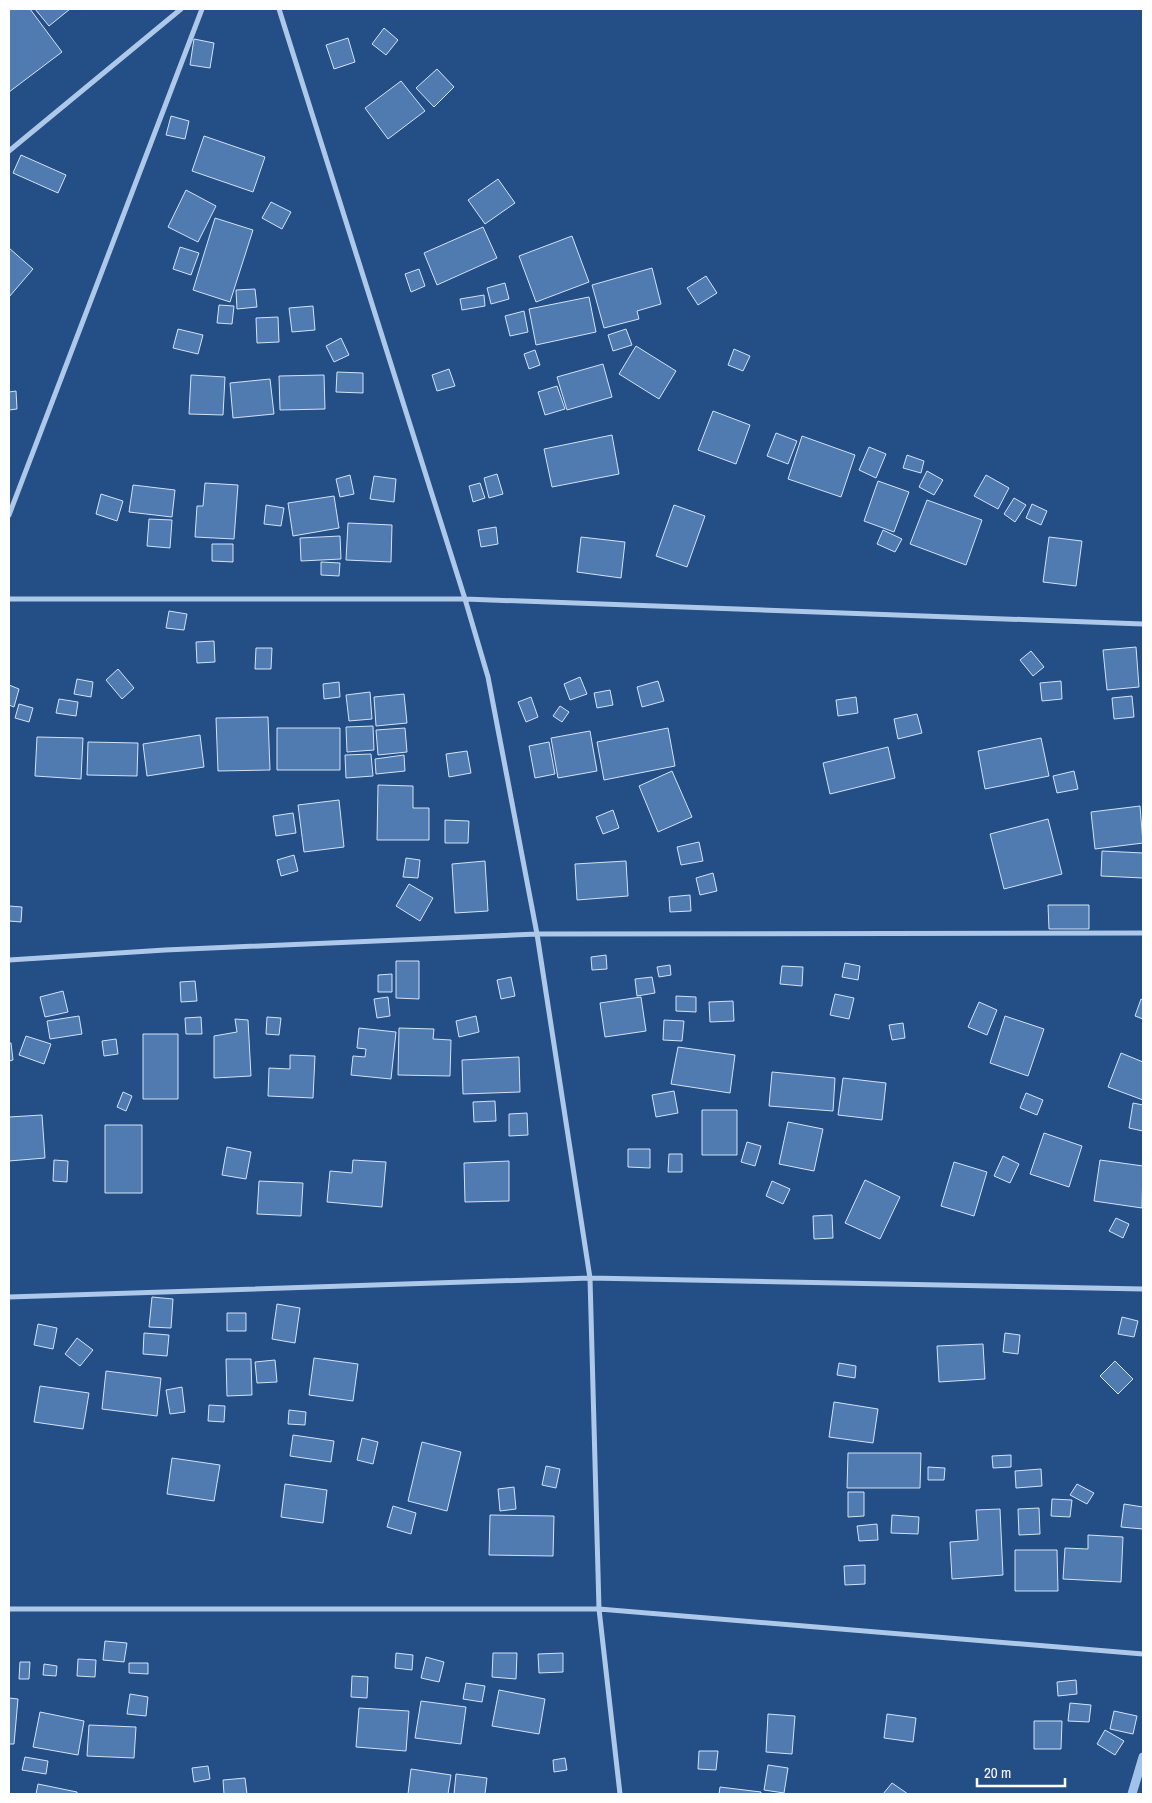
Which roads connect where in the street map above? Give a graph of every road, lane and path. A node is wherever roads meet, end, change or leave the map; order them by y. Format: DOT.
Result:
graph roads {
  1 [pos="181,9"];
  2 [pos="202,9"];
  3 [pos="279,9"];
  4 [pos="9,151"];
  5 [pos="9,515"];
  6 [pos="9,599"];
  7 [pos="465,599"];
  8 [pos="1143,624"];
  9 [pos="1143,933"];
  10 [pos="537,934"];
  11 [pos="9,960"];
  12 [pos="590,1278"];
  13 [pos="1143,1289"];
  14 [pos="9,1297"];
  15 [pos="9,1609"];
  16 [pos="599,1609"];
  17 [pos="1143,1654"];
  18 [pos="620,1794"];
  1 -- 4 [label="street"];
  2 -- 5 [label="street"];
  3 -- 7 [label="street"];
  6 -- 7 [label="street"];
  7 -- 8 [label="street"];
  7 -- 10 [label="street"];
  9 -- 10 [label="street"];
  10 -- 11 [label="street"];
  10 -- 12 [label="street"];
  12 -- 13 [label="street"];
  12 -- 14 [label="street"];
  12 -- 16 [label="street"];
  15 -- 16 [label="street"];
  16 -- 17 [label="street"];
  16 -- 18 [label="street"];
}
